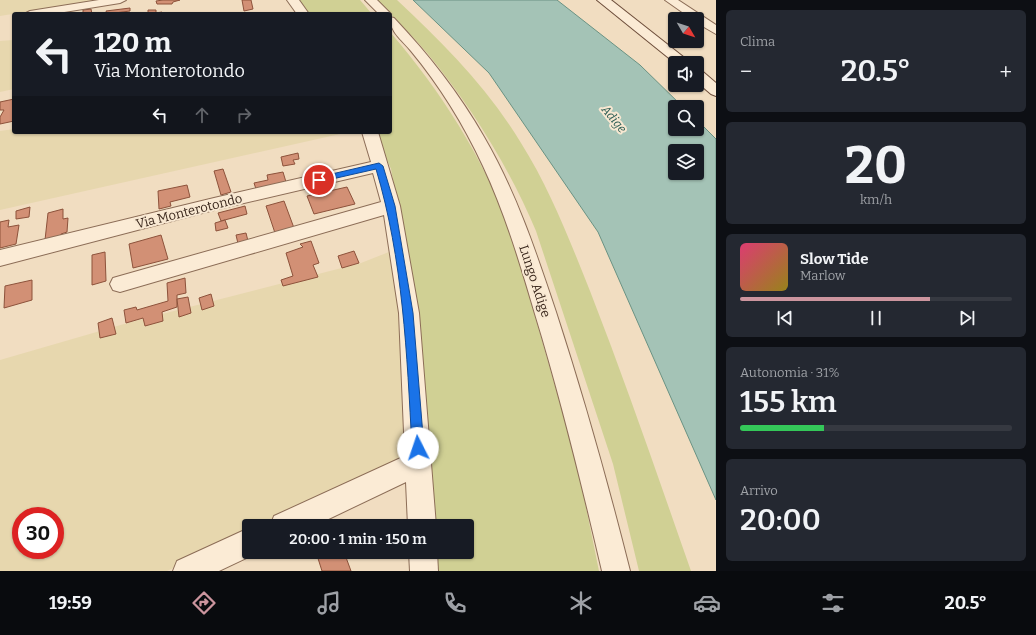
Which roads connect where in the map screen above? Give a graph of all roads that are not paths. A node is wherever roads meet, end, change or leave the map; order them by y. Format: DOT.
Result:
graph roads {
  1 [pos="120,0"];
  2 [pos="293,0"];
  3 [pos="371,0"];
  4 [pos="603,0"];
  5 [pos="671,0"];
  6 [pos="43,12"];
  7 [pos="302,12"];
  8 [pos="382,12"];
  9 [pos="392,22"];
  10 [pos="716,30"];
  11 [pos="675,56"];
  12 [pos="704,80"];
  13 [pos="716,91"];
  14 [pos="371,134"];
  15 [pos="379,166"];
  16 [pos="391,206"];
  17 [pos="0,258"];
  18 [pos="120,284"];
  19 [pos="419,462"];
  20 [pos="299,519"];
  21 [pos="422,519"];
  22 [pos="242,545"];
  23 [pos="423,559"];
  24 [pos="187,571"];
  25 [pos="424,571"];
  26 [pos="616,571"];
  1 -- 6 [label="street"];
  2 -- 7 [label="street"];
  3 -- 8 [label="street"];
  4 -- 11 [label="main road"];
  5 -- 10 [label="street"];
  9 -- 26 [label="street, Lungo Adige"];
  12 -- 13 [label="main road"];
  14 -- 15 [label="street"];
  15 -- 16 [label="street"];
  15 -- 17 [label="street, Via Monterotondo"];
  16 -- 18 [label="street"];
  16 -- 19 [label="street"];
  19 -- 20 [label="street"];
  19 -- 21 [label="street"];
  22 -- 24 [label="street"];
  23 -- 25 [label="street"];
}
